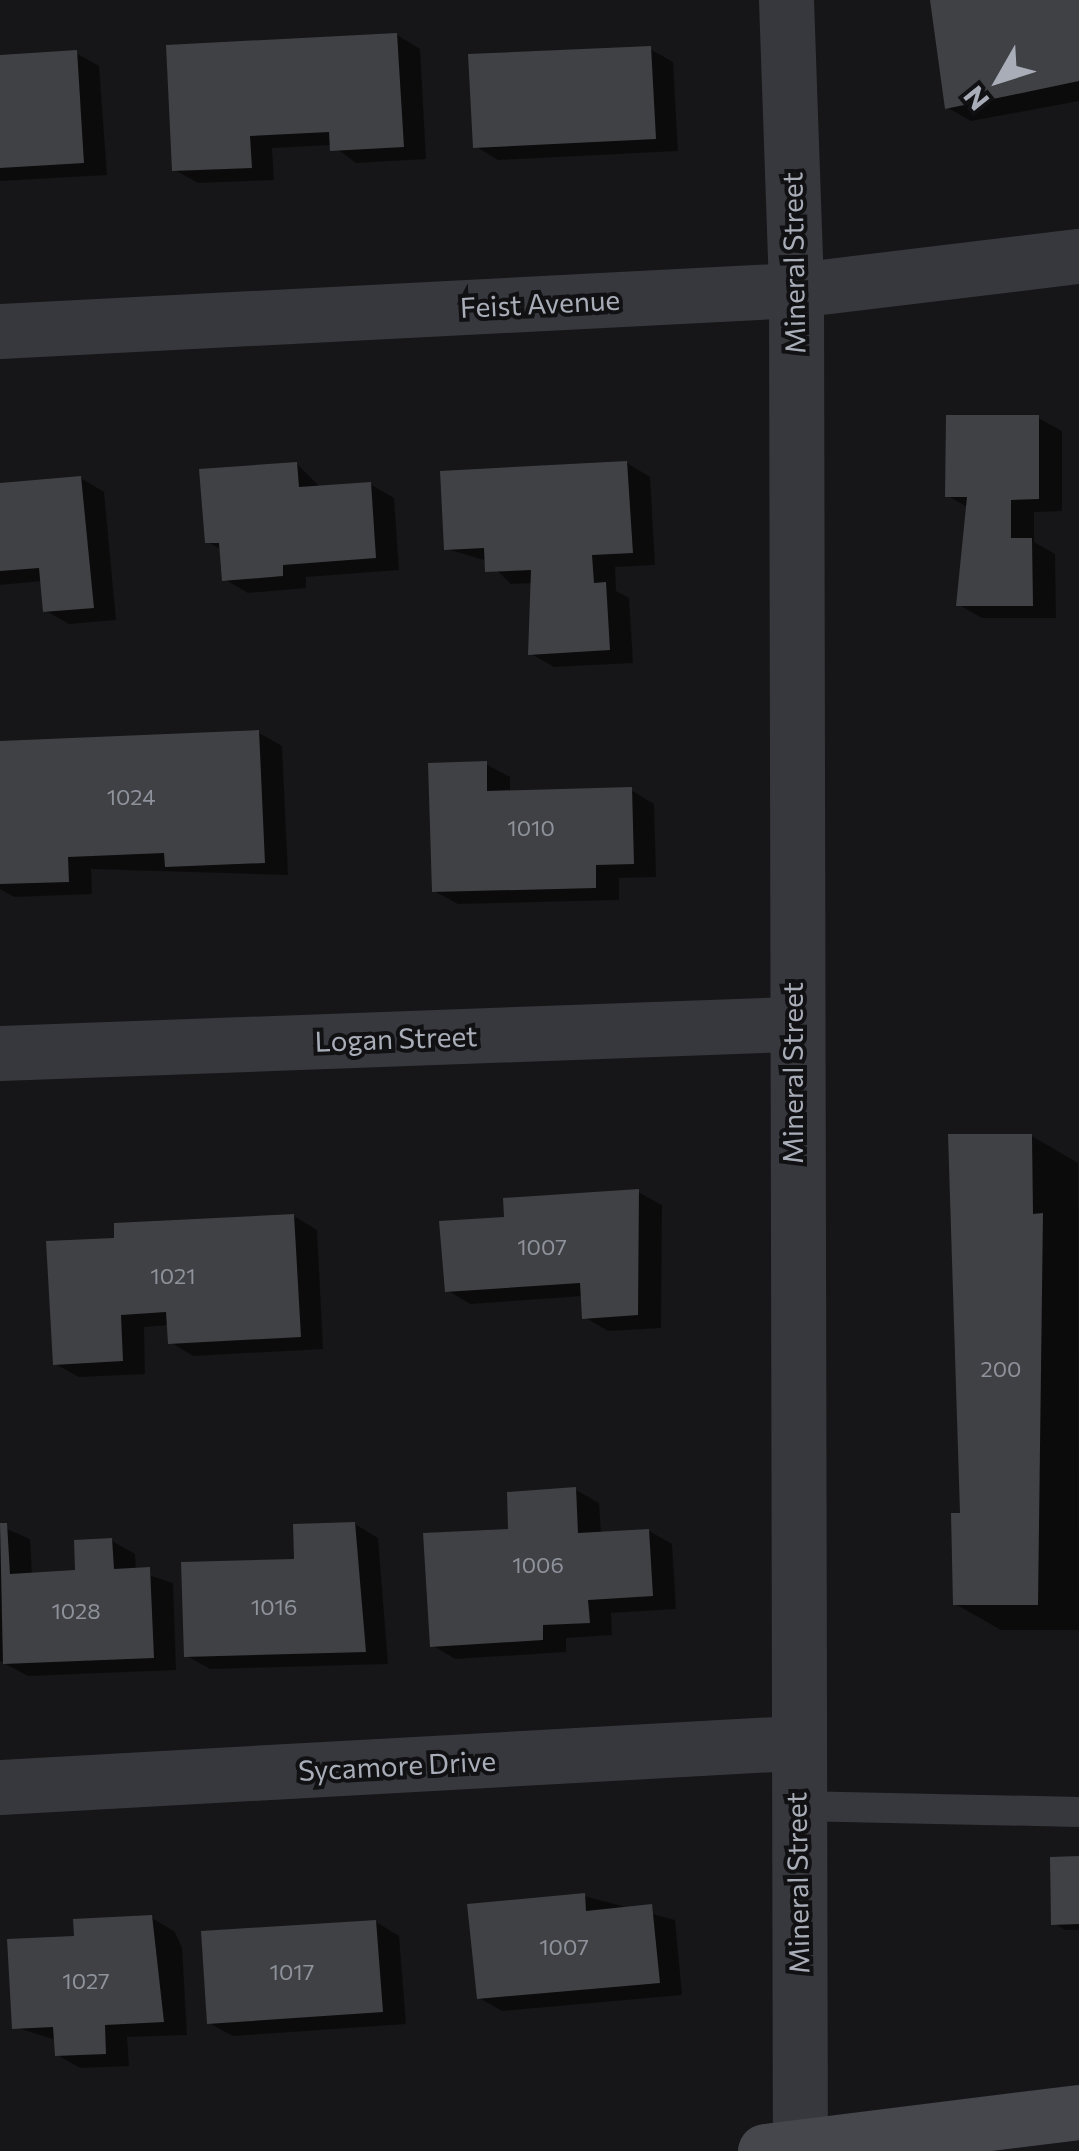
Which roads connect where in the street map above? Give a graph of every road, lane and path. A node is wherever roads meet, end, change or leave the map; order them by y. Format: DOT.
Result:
graph roads {
  1 [pos="786,0"];
  2 [pos="1079,256"];
  3 [pos="796,290"];
  4 [pos="0,331"];
  5 [pos="792,1024"];
  6 [pos="0,1053"];
  7 [pos="794,1743"];
  8 [pos="0,1787"];
  9 [pos="796,1806"];
  10 [pos="1079,1812"];
  11 [pos="1079,2112"];
  12 [pos="782,2149"];
  1 -- 3 [label="street, Mineral Street"];
  2 -- 3 [label="street, Feist Avenue"];
  3 -- 4 [label="street, Feist Avenue"];
  3 -- 5 [label="street, Mineral Street"];
  5 -- 6 [label="street, Logan Street"];
  5 -- 7 [label="street, Mineral Street"];
  7 -- 8 [label="street, Sycamore Drive"];
  7 -- 9 [label="street, Mineral Street"];
  9 -- 10 [label="lane"];
  9 -- 12 [label="street, Mineral Street"];
  11 -- 12 [label="street"];
}
